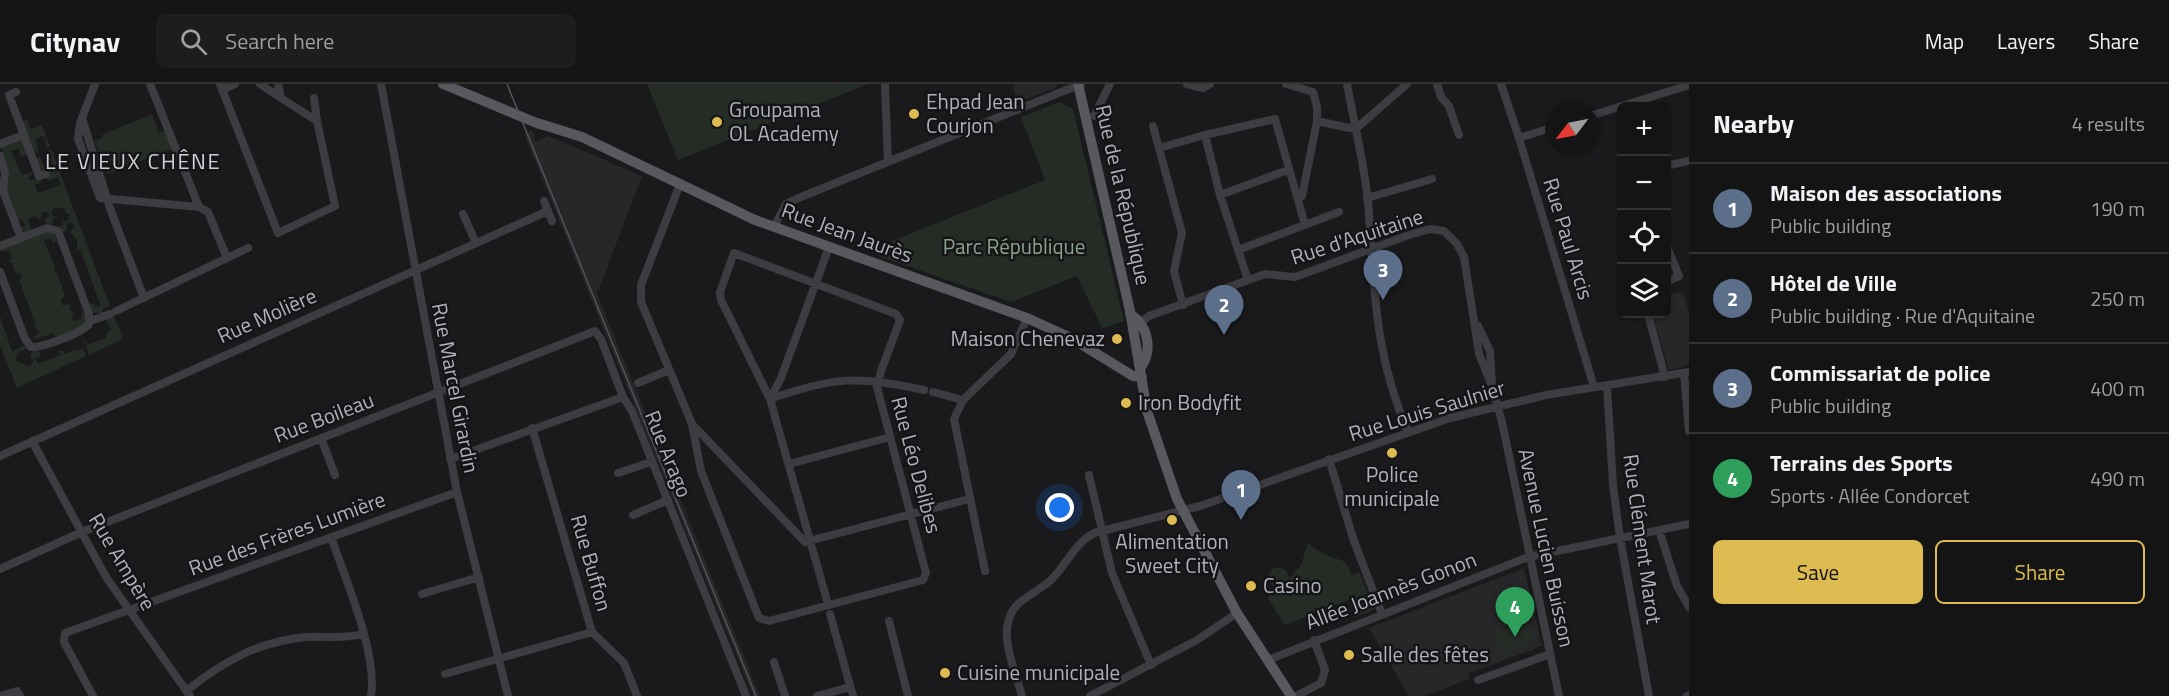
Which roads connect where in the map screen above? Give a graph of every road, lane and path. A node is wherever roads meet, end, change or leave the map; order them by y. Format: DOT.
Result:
graph roads {
  1 [pos="95,84"];
  2 [pos="150,84"];
  3 [pos="235,84"];
  4 [pos="260,84"];
  5 [pos="278,84"];
  6 [pos="381,84"];
  7 [pos="443,84"];
  8 [pos="885,84"];
  9 [pos="1079,84"];
  10 [pos="1110,84"];
  11 [pos="1187,84"];
  12 [pos="1210,84"];
  13 [pos="1286,84"];
  14 [pos="1347,84"];
  15 [pos="1407,84"];
  16 [pos="1437,84"];
  17 [pos="1501,84"];
  18 [pos="1689,85"];
  19 [pos="221,87"];
  20 [pos="9,94"];
  21 [pos="281,98"];
  22 [pos="314,98"];
  23 [pos="1599,113"];
  24 [pos="1094,116"];
  25 [pos="317,121"];
  26 [pos="1317,121"];
  27 [pos="1153,126"];
  28 [pos="1355,128"];
  29 [pos="1545,130"];
  30 [pos="23,135"];
  31 [pos="1205,135"];
  32 [pos="1459,135"];
  33 [pos="1518,138"];
  34 [pos="0,144"];
  35 [pos="1159,148"];
  36 [pos="0,156"];
  37 [pos="1689,161"];
  38 [pos="888,162"];
  39 [pos="1671,165"];
  40 [pos="1288,170"];
  41 [pos="39,176"];
  42 [pos="1432,179"];
  43 [pos="680,184"];
  44 [pos="1220,195"];
  45 [pos="1302,196"];
  46 [pos="1367,198"];
  47 [pos="109,199"];
  48 [pos="544,201"];
  49 [pos="199,207"];
  50 [pos="548,211"];
  51 [pos="1339,212"];
  52 [pos="463,214"];
  53 [pos="552,221"];
  54 [pos="1305,225"];
  55 [pos="774,227"];
  56 [pos="21,238"];
  57 [pos="476,243"];
  58 [pos="0,246"];
  59 [pos="829,247"];
  60 [pos="248,248"];
  61 [pos="1370,248"];
  62 [pos="1238,250"];
  63 [pos="1671,256"];
  64 [pos="227,258"];
  65 [pos="414,271"];
  66 [pos="0,272"];
  67 [pos="1248,280"];
  68 [pos="1671,280"];
  69 [pos="816,284"];
  70 [pos="144,298"];
  71 [pos="1183,305"];
  72 [pos="1028,318"];
  73 [pos="1649,318"];
  74 [pos="90,321"];
  75 [pos="1139,328"];
  76 [pos="669,370"];
  77 [pos="1141,372"];
  78 [pos="1687,373"];
  79 [pos="1665,377"];
  80 [pos="878,380"];
  81 [pos="638,383"];
  82 [pos="1607,386"];
  83 [pos="1594,387"];
  84 [pos="924,390"];
  85 [pos="933,392"];
  86 [pos="437,393"];
  87 [pos="623,397"];
  88 [pos="770,399"];
  89 [pos="963,400"];
  90 [pos="1498,407"];
  91 [pos="692,424"];
  92 [pos="532,428"];
  93 [pos="1689,431"];
  94 [pos="1408,432"];
  95 [pos="890,437"];
  96 [pos="321,438"];
  97 [pos="32,441"];
  98 [pos="0,456"];
  99 [pos="450,459"];
  100 [pos="1329,459"];
  101 [pos="651,462"];
  102 [pos="789,465"];
  103 [pos="618,473"];
  104 [pos="335,475"];
  105 [pos="1089,475"];
  106 [pos="457,492"];
  107 [pos="969,499"];
  108 [pos="668,500"];
  109 [pos="1182,510"];
  110 [pos="910,514"];
  111 [pos="633,515"];
  112 [pos="1689,524"];
  113 [pos="1101,530"];
  114 [pos="1659,530"];
  115 [pos="82,532"];
  116 [pos="331,537"];
  117 [pos="1620,538"];
  118 [pos="810,542"];
  119 [pos="1528,557"];
  120 [pos="0,569"];
  121 [pos="985,571"];
  122 [pos="479,577"];
  123 [pos="422,594"];
  124 [pos="828,604"];
  125 [pos="1689,607"];
  126 [pos="129,610"];
  127 [pos="1237,613"];
  128 [pos="830,614"];
  129 [pos="1382,614"];
  130 [pos="889,621"];
  131 [pos="592,632"];
  132 [pos="363,634"];
  133 [pos="1314,640"];
  134 [pos="1550,654"];
  135 [pos="499,658"];
  136 [pos="1268,660"];
  137 [pos="774,662"];
  138 [pos="1151,664"];
  139 [pos="445,674"];
  140 [pos="1478,680"];
  141 [pos="852,692"];
  142 [pos="188,694"];
  143 [pos="1,696"];
  144 [pos="20,696"];
  145 [pos="93,696"];
  146 [pos="371,696"];
  147 [pos="508,696"];
  148 [pos="637,696"];
  149 [pos="746,696"];
  150 [pos="785,696"];
  151 [pos="817,696"];
  152 [pos="908,696"];
  153 [pos="1022,696"];
  154 [pos="1090,696"];
  155 [pos="1291,696"];
  156 [pos="1296,696"];
  157 [pos="1559,696"];
  158 [pos="1649,696"];
  1 -- 47 [label="street"];
  2 -- 49 [label="street"];
  3 -- 19 [label="street"];
  4 -- 21 [label="street"];
  5 -- 21 [label="street"];
  6 -- 65 [label="street, Rue Marcel Girardin"];
  7 -- 43 [label="main road, Rue Jean Jaurès"];
  8 -- 38 [label="street"];
  9 -- 38 [label="street"];
  9 -- 75 [label="main road, Rue de la République"];
  10 -- 24 [label="street"];
  11 -- 12 [label="street"];
  13 -- 26 [label="street"];
  14 -- 28 [label="street"];
  15 -- 28 [label="street"];
  16 -- 32 [label="street"];
  17 -- 33 [label="street, Rue Paul Arcis"];
  18 -- 23 [label="street"];
  19 -- 25 [label="street"];
  20 -- 30 [label="street"];
  21 -- 25 [label="street"];
  22 -- 25 [label="street"];
  26 -- 28 [label="street"];
  26 -- 45 [label="street"];
  27 -- 35 [label="street"];
  28 -- 46 [label="street"];
  29 -- 33 [label="street"];
  30 -- 34 [label="street"];
  30 -- 41 [label="street"];
  31 -- 35 [label="street"];
  31 -- 40 [label="street"];
  31 -- 44 [label="street"];
  33 -- 83 [label="street, Rue Paul Arcis"];
  35 -- 71 [label="street"];
  36 -- 56 [label="street"];
  37 -- 39 [label="street"];
  38 -- 55 [label="street"];
  40 -- 44 [label="street"];
  40 -- 54 [label="street"];
  42 -- 46 [label="street"];
  43 -- 55 [label="main road, Rue Jean Jaurès"];
  43 -- 76 [label="street"];
  44 -- 62 [label="street"];
  46 -- 61 [label="street"];
  47 -- 49 [label="street"];
  47 -- 70 [label="street"];
  48 -- 50 [label="street"];
  49 -- 64 [label="street"];
  50 -- 53 [label="street"];
  50 -- 57 [label="street, Rue Molière"];
  51 -- 54 [label="street"];
  52 -- 57 [label="street"];
  54 -- 62 [label="street"];
  55 -- 59 [label="main road, Rue Jean Jaurès"];
  56 -- 58 [label="street"];
  56 -- 74 [label="street"];
  57 -- 65 [label="street, Rue Molière"];
  59 -- 69 [label="street"];
  59 -- 72 [label="main road, Rue Jean Jaurès"];
  60 -- 64 [label="street"];
  61 -- 67 [label="street, Rue d'Aquitaine"];
  61 -- 90 [label="street, Rue d'Aquitaine"];
  61 -- 94 [label="street"];
  62 -- 67 [label="street"];
  63 -- 68 [label="street"];
  64 -- 70 [label="street"];
  65 -- 86 [label="street, Rue Marcel Girardin"];
  65 -- 97 [label="street, Rue Molière"];
  66 -- 74 [label="street"];
  67 -- 71 [label="street, Rue d'Aquitaine"];
  69 -- 80 [label="street, Rue Léo Delibes"];
  69 -- 88 [label="street"];
  69 -- 88 [label="street"];
  70 -- 74 [label="street"];
  71 -- 75 [label="street, Rue d'Aquitaine"];
  72 -- 77 [label="main road, Rue Jean Jaurès"];
  72 -- 89 [label="street"];
  73 -- 79 [label="street"];
  75 -- 77 [label="main road"];
  76 -- 81 [label="street"];
  76 -- 91 [label="street"];
  77 -- 109 [label="main road"];
  78 -- 79 [label="street, Rue Louis Saulnier"];
  78 -- 93 [label="street"];
  79 -- 82 [label="street, Rue Louis Saulnier"];
  80 -- 84 [label="street"];
  80 -- 88 [label="street"];
  80 -- 95 [label="street, Rue Léo Delibes"];
  82 -- 83 [label="street, Rue Louis Saulnier"];
  82 -- 117 [label="street, Rue Clément Marot"];
  83 -- 90 [label="street, Rue Louis Saulnier"];
  85 -- 89 [label="street"];
  86 -- 87 [label="street, Rue Boileau"];
  86 -- 96 [label="street, Rue Boileau"];
  86 -- 99 [label="street, Rue Marcel Girardin"];
  87 -- 92 [label="street, Rue Arago"];
  87 -- 101 [label="street, Rue Arago"];
  88 -- 102 [label="street"];
  89 -- 107 [label="street"];
  90 -- 94 [label="street, Rue Louis Saulnier"];
  90 -- 119 [label="street, Avenue Lucien Buisson"];
  91 -- 118 [label="street"];
  91 -- 124 [label="street, Rue Léo Delibes"];
  92 -- 99 [label="street, Rue Arago"];
  92 -- 131 [label="street, Rue Buffon"];
  94 -- 100 [label="street, Rue Louis Saulnier"];
  95 -- 102 [label="street"];
  95 -- 110 [label="street, Rue Léo Delibes"];
  96 -- 104 [label="street"];
  96 -- 115 [label="street, Rue Boileau"];
  97 -- 98 [label="street, Rue Molière"];
  97 -- 115 [label="street, Rue Ampère"];
  99 -- 106 [label="street, Rue Marcel Girardin"];
  100 -- 109 [label="street, Rue Louis Saulnier"];
  100 -- 129 [label="street"];
  101 -- 103 [label="street"];
  101 -- 108 [label="street, Rue Arago"];
  102 -- 118 [label="street"];
  105 -- 113 [label="street"];
  106 -- 116 [label="street, Rue des Frères Lumière"];
  106 -- 122 [label="street, Rue Marcel Girardin"];
  107 -- 110 [label="street"];
  107 -- 121 [label="street"];
  108 -- 111 [label="street"];
  108 -- 149 [label="street, Rue Arago"];
  109 -- 113 [label="street, Rue Louis Saulnier"];
  109 -- 127 [label="main road"];
  110 -- 118 [label="street"];
  110 -- 124 [label="street, Rue Léo Delibes"];
  112 -- 114 [label="street, Allée Joannès Gonon"];
  113 -- 138 [label="street"];
  113 -- 153 [label="street"];
  114 -- 117 [label="street, Allée Joannès Gonon"];
  114 -- 125 [label="street"];
  115 -- 120 [label="street, Rue Boileau"];
  115 -- 126 [label="street, Rue Ampère"];
  116 -- 126 [label="street, Rue des Frères Lumière"];
  116 -- 132 [label="street"];
  117 -- 119 [label="street, Allée Joannès Gonon"];
  117 -- 158 [label="street, Rue Clément Marot"];
  118 -- 124 [label="street"];
  119 -- 129 [label="street, Allée Joannès Gonon"];
  119 -- 134 [label="street, Avenue Lucien Buisson"];
  122 -- 123 [label="street"];
  122 -- 135 [label="street, Rue Marcel Girardin"];
  126 -- 142 [label="street, Rue Ampère"];
  126 -- 145 [label="street, Rue des Frères Lumière"];
  127 -- 136 [label="main road"];
  127 -- 138 [label="street"];
  128 -- 141 [label="street"];
  129 -- 133 [label="street, Allée Joannès Gonon"];
  130 -- 152 [label="street"];
  131 -- 135 [label="street"];
  131 -- 148 [label="street, Rue Buffon"];
  132 -- 142 [label="street"];
  132 -- 146 [label="street"];
  133 -- 136 [label="street, Allée Joannès Gonon"];
  133 -- 156 [label="street"];
  134 -- 140 [label="street"];
  134 -- 157 [label="street, Avenue Lucien Buisson"];
  135 -- 139 [label="street"];
  135 -- 147 [label="street, Rue Marcel Girardin"];
  136 -- 155 [label="main road"];
  137 -- 150 [label="street"];
  138 -- 154 [label="street"];
  141 -- 151 [label="street"];
  143 -- 144 [label="street"];
}
